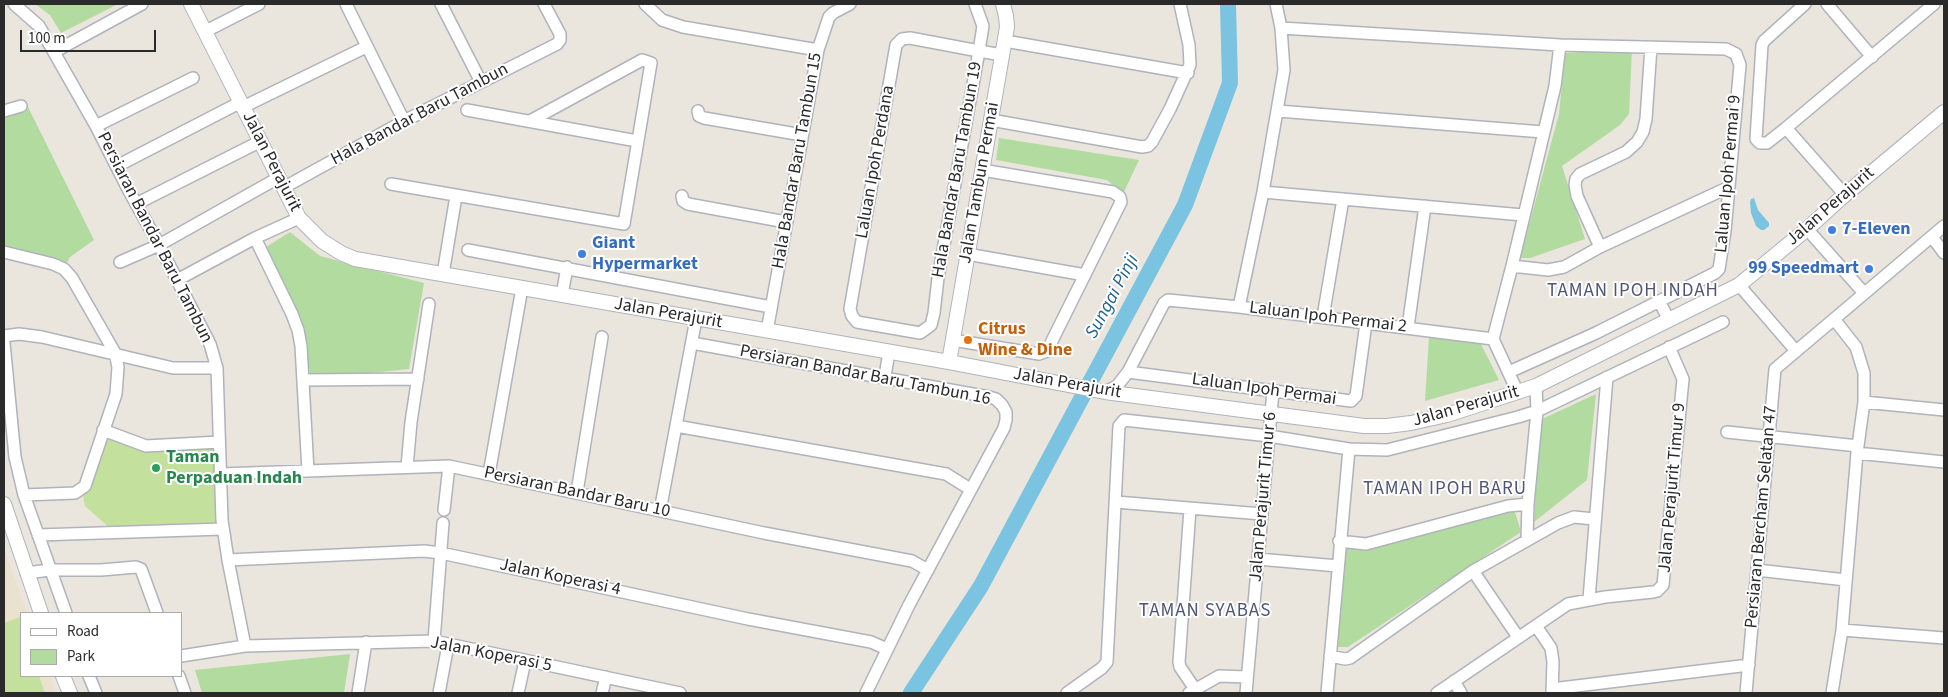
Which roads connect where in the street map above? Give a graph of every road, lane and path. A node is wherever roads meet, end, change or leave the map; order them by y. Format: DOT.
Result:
graph roads {
  1 [pos="14,4"];
  2 [pos="142,4"];
  3 [pos="191,4"];
  4 [pos="259,4"];
  5 [pos="346,4"];
  6 [pos="441,4"];
  7 [pos="544,4"];
  8 [pos="646,4"];
  9 [pos="850,4"];
  10 [pos="975,4"];
  11 [pos="1003,4"];
  12 [pos="1180,4"];
  13 [pos="1276,4"];
  14 [pos="1805,4"];
  15 [pos="1827,4"];
  16 [pos="1934,4"];
  17 [pos="1281,28"];
  18 [pos="206,32"];
  19 [pos="1005,41"];
  20 [pos="1560,45"];
  21 [pos="366,47"];
  22 [pos="1651,47"];
  23 [pos="818,50"];
  24 [pos="979,51"];
  25 [pos="54,52"];
  26 [pos="1002,55"];
  27 [pos="1872,57"];
  28 [pos="1188,73"];
  29 [pos="193,78"];
  30 [pos="481,82"];
  31 [pos="242,105"];
  32 [pos="21,106"];
  33 [pos="467,110"];
  34 [pos="4,111"];
  35 [pos="698,111"];
  36 [pos="1278,111"];
  37 [pos="1944,112"];
  38 [pos="991,120"];
  39 [pos="530,121"];
  40 [pos="404,122"];
  41 [pos="96,126"];
  42 [pos="1786,128"];
  43 [pos="1543,132"];
  44 [pos="802,135"];
  45 [pos="261,141"];
  46 [pos="637,141"];
  47 [pos="117,166"];
  48 [pos="982,170"];
  49 [pos="281,183"];
  50 [pos="391,184"];
  51 [pos="1728,188"];
  52 [pos="1262,192"];
  53 [pos="1845,195"];
  54 [pos="456,196"];
  55 [pos="682,196"];
  56 [pos="1343,199"];
  57 [pos="136,204"];
  58 [pos="1425,206"];
  59 [pos="1523,215"];
  60 [pos="299,218"];
  61 [pos="786,222"];
  62 [pos="1944,226"];
  63 [pos="1807,229"];
  64 [pos="1932,237"];
  65 [pos="255,238"];
  66 [pos="159,244"];
  67 [pos="1600,247"];
  68 [pos="468,250"];
  69 [pos="4,252"];
  70 [pos="1944,253"];
  71 [pos="967,254"];
  72 [pos="120,262"];
  73 [pos="1512,266"];
  74 [pos="566,267"];
  75 [pos="443,274"];
  76 [pos="1085,276"];
  77 [pos="177,280"];
  78 [pos="1739,285"];
  79 [pos="522,288"];
  80 [pos="1864,293"];
  81 [pos="562,295"];
  82 [pos="1658,301"];
  83 [pos="429,304"];
  84 [pos="771,306"];
  85 [pos="1239,306"];
  86 [pos="1323,317"];
  87 [pos="696,319"];
  88 [pos="1834,319"];
  89 [pos="1669,320"];
  90 [pos="1723,322"];
  91 [pos="1366,323"];
  92 [pos="1408,328"];
  93 [pos="767,331"];
  94 [pos="920,334"];
  95 [pos="4,336"];
  96 [pos="602,337"];
  97 [pos="1493,339"];
  98 [pos="952,340"];
  99 [pos="4,343"];
  100 [pos="692,343"];
  101 [pos="1669,347"];
  102 [pos="1796,351"];
  103 [pos="889,352"];
  104 [pos="115,353"];
  105 [pos="949,362"];
  106 [pos="217,368"];
  107 [pos="1128,372"];
  108 [pos="1509,372"];
  109 [pos="884,376"];
  110 [pos="1607,376"];
  111 [pos="418,379"];
  112 [pos="303,380"];
  113 [pos="1536,386"];
  114 [pos="1273,391"];
  115 [pos="1105,392"];
  116 [pos="1518,393"];
  117 [pos="1864,402"];
  118 [pos="1944,410"];
  119 [pos="1537,411"];
  120 [pos="1271,413"];
  121 [pos="676,426"];
  122 [pos="103,430"];
  123 [pos="1728,432"];
  124 [pos="1269,436"];
  125 [pos="1769,437"];
  126 [pos="219,442"];
  127 [pos="1349,449"];
  128 [pos="1858,450"];
  129 [pos="1944,462"];
  130 [pos="449,466"];
  131 [pos="407,467"];
  132 [pos="308,471"];
  133 [pos="220,474"];
  134 [pos="489,474"];
  135 [pos="970,489"];
  136 [pos="577,492"];
  137 [pos="24,495"];
  138 [pos="1116,502"];
  139 [pos="1528,504"];
  140 [pos="1190,508"];
  141 [pos="4,510"];
  142 [pos="444,510"];
  143 [pos="660,511"];
  144 [pos="1262,514"];
  145 [pos="1594,519"];
  146 [pos="443,523"];
  147 [pos="223,529"];
  148 [pos="38,535"];
  149 [pos="1527,540"];
  150 [pos="1340,541"];
  151 [pos="441,553"];
  152 [pos="1258,559"];
  153 [pos="228,560"];
  154 [pos="1338,566"];
  155 [pos="50,570"];
  156 [pos="928,570"];
  157 [pos="1757,570"];
  158 [pos="1473,571"];
  159 [pos="26,573"];
  160 [pos="1846,580"];
  161 [pos="1589,599"];
  162 [pos="41,612"];
  163 [pos="66,612"];
  164 [pos="157,612"];
  165 [pos="1536,626"];
  166 [pos="1842,630"];
  167 [pos="1518,637"];
  168 [pos="1944,638"];
  169 [pos="434,641"];
  170 [pos="366,642"];
  171 [pos="448,645"];
  172 [pos="245,646"];
  173 [pos="887,649"];
  174 [pos="182,656"];
  175 [pos="1330,656"];
  176 [pos="525,661"];
  177 [pos="1749,665"];
  178 [pos="63,677"];
  179 [pos="89,677"];
  180 [pos="179,677"];
  181 [pos="606,677"];
  182 [pos="1247,677"];
  183 [pos="1454,681"];
  184 [pos="1192,691"];
  185 [pos="1552,691"];
  186 [pos="70,693"];
  187 [pos="96,693"];
  188 [pos="185,693"];
  189 [pos="358,693"];
  190 [pos="439,693"];
  191 [pos="518,693"];
  192 [pos="602,693"];
  193 [pos="680,693"];
  194 [pos="866,693"];
  195 [pos="1068,693"];
  196 [pos="1246,693"];
  197 [pos="1327,693"];
  198 [pos="1436,693"];
  199 [pos="1461,693"];
  200 [pos="1746,693"];
  201 [pos="1832,693"];
  1 -- 25 [label="street, Persiaran Bandar Baru Tambun"];
  2 -- 25 [label="street"];
  3 -- 18 [label="street, Jalan Perajurit"];
  4 -- 18 [label="street"];
  5 -- 21 [label="street"];
  6 -- 30 [label="street"];
  7 -- 30 [label="street, Hala Bandar Baru Tambun"];
  8 -- 23 [label="street"];
  9 -- 23 [label="street, Hala Bandar Baru Tambun 15"];
  10 -- 24 [label="street, Hala Bandar Baru Tambun 19"];
  11 -- 19 [label="street, Jalan Tambun Permai"];
  12 -- 28 [label="street"];
  13 -- 17 [label="street"];
  14 -- 42 [label="street"];
  15 -- 27 [label="street"];
  16 -- 27 [label="street"];
  17 -- 20 [label="street, Laluan Ipoh Permai 9"];
  17 -- 36 [label="street"];
  18 -- 31 [label="street, Jalan Perajurit"];
  19 -- 26 [label="street, Jalan Tambun Permai"];
  19 -- 28 [label="street"];
  20 -- 22 [label="street, Laluan Ipoh Permai 9"];
  20 -- 43 [label="street"];
  21 -- 31 [label="street"];
  21 -- 40 [label="street"];
  22 -- 51 [label="street, Laluan Ipoh Permai 9"];
  22 -- 67 [label="street"];
  23 -- 44 [label="street, Hala Bandar Baru Tambun 15"];
  24 -- 26 [label="street, Laluan Ipoh Perdana"];
  24 -- 94 [label="street, Hala Bandar Baru Tambun 19"];
  24 -- 94 [label="street, Laluan Ipoh Perdana"];
  25 -- 41 [label="street, Persiaran Bandar Baru Tambun"];
  26 -- 38 [label="street, Jalan Tambun Permai"];
  27 -- 42 [label="street"];
  28 -- 38 [label="street"];
  29 -- 41 [label="street"];
  30 -- 40 [label="street, Hala Bandar Baru Tambun"];
  31 -- 45 [label="street, Jalan Perajurit"];
  31 -- 47 [label="street"];
  32 -- 34 [label="street"];
  33 -- 39 [label="street"];
  35 -- 44 [label="street"];
  36 -- 43 [label="street"];
  36 -- 52 [label="street"];
  37 -- 53 [label="street, Jalan Perajurit"];
  38 -- 48 [label="street, Jalan Tambun Permai"];
  39 -- 46 [label="street"];
  39 -- 46 [label="street"];
  40 -- 49 [label="street, Hala Bandar Baru Tambun"];
  41 -- 47 [label="street, Persiaran Bandar Baru Tambun"];
  42 -- 53 [label="street"];
  43 -- 59 [label="street"];
  44 -- 61 [label="street, Hala Bandar Baru Tambun 15"];
  45 -- 49 [label="street, Jalan Perajurit"];
  45 -- 57 [label="street"];
  46 -- 54 [label="street"];
  47 -- 57 [label="street, Persiaran Bandar Baru Tambun"];
  48 -- 71 [label="street, Jalan Tambun Permai"];
  48 -- 76 [label="street"];
  49 -- 60 [label="street, Jalan Perajurit"];
  49 -- 66 [label="street, Hala Bandar Baru Tambun"];
  50 -- 54 [label="street"];
  51 -- 67 [label="street"];
  51 -- 82 [label="street, Laluan Ipoh Permai 9"];
  52 -- 56 [label="street"];
  52 -- 85 [label="street"];
  53 -- 63 [label="street, Jalan Perajurit"];
  54 -- 75 [label="street"];
  55 -- 61 [label="street"];
  56 -- 58 [label="street"];
  56 -- 86 [label="street"];
  57 -- 66 [label="street, Persiaran Bandar Baru Tambun"];
  58 -- 59 [label="street"];
  58 -- 92 [label="street"];
  59 -- 73 [label="street"];
  60 -- 65 [label="street"];
  60 -- 75 [label="street, Jalan Perajurit"];
  61 -- 84 [label="street, Hala Bandar Baru Tambun 15"];
  62 -- 64 [label="street, Persiaran Bercham Selatan 47"];
  63 -- 78 [label="street, Jalan Perajurit"];
  63 -- 80 [label="street"];
  64 -- 70 [label="street"];
  64 -- 80 [label="street, Persiaran Bercham Selatan 47"];
  65 -- 77 [label="street"];
  65 -- 112 [label="street"];
  66 -- 72 [label="street, Hala Bandar Baru Tambun"];
  66 -- 77 [label="street, Persiaran Bandar Baru Tambun"];
  67 -- 73 [label="street"];
  68 -- 74 [label="street"];
  69 -- 104 [label="street"];
  71 -- 76 [label="street"];
  71 -- 98 [label="street, Jalan Tambun Permai"];
  73 -- 97 [label="street"];
  74 -- 81 [label="street"];
  74 -- 84 [label="street"];
  75 -- 79 [label="street, Jalan Perajurit"];
  76 -- 98 [label="street"];
  77 -- 106 [label="street, Persiaran Bandar Baru Tambun"];
  78 -- 89 [label="street, Jalan Perajurit"];
  78 -- 102 [label="street"];
  79 -- 81 [label="street, Jalan Perajurit"];
  79 -- 134 [label="street"];
  80 -- 88 [label="street, Persiaran Bercham Selatan 47"];
  81 -- 87 [label="street, Jalan Perajurit"];
  82 -- 89 [label="street"];
  82 -- 108 [label="street, Laluan Ipoh Permai 9"];
  83 -- 111 [label="street"];
  84 -- 93 [label="street, Hala Bandar Baru Tambun 15"];
  85 -- 86 [label="street, Laluan Ipoh Permai 2"];
  85 -- 107 [label="street, Laluan Ipoh Permai 2"];
  86 -- 91 [label="street, Laluan Ipoh Permai 2"];
  87 -- 93 [label="street, Jalan Perajurit"];
  87 -- 100 [label="street"];
  88 -- 102 [label="street, Persiaran Bercham Selatan 47"];
  88 -- 117 [label="street"];
  89 -- 113 [label="street, Jalan Perajurit"];
  90 -- 101 [label="street"];
  91 -- 92 [label="street, Laluan Ipoh Permai 2"];
  91 -- 114 [label="street, Laluan Ipoh Permai"];
  92 -- 97 [label="street, Laluan Ipoh Permai 2"];
  93 -- 103 [label="street, Jalan Perajurit"];
  95 -- 104 [label="street"];
  96 -- 136 [label="street"];
  97 -- 108 [label="street"];
  98 -- 105 [label="street, Jalan Tambun Permai"];
  99 -- 137 [label="street"];
  100 -- 109 [label="street, Persiaran Bandar Baru Tambun 16"];
  100 -- 121 [label="street"];
  101 -- 110 [label="street"];
  101 -- 161 [label="street, Jalan Perajurit Timur 9"];
  102 -- 125 [label="street, Persiaran Bercham Selatan 47"];
  103 -- 105 [label="street, Jalan Perajurit"];
  103 -- 109 [label="street"];
  104 -- 106 [label="street"];
  104 -- 122 [label="street"];
  105 -- 115 [label="street, Jalan Perajurit"];
  106 -- 126 [label="street, Persiaran Bandar Baru Tambun"];
  107 -- 114 [label="street, Laluan Ipoh Permai"];
  107 -- 115 [label="street"];
  108 -- 116 [label="street"];
  109 -- 135 [label="street, Persiaran Bandar Baru Tambun 16"];
  110 -- 119 [label="street"];
  110 -- 145 [label="street"];
  111 -- 112 [label="street"];
  111 -- 131 [label="street"];
  112 -- 132 [label="street"];
  113 -- 116 [label="street, Jalan Perajurit"];
  113 -- 119 [label="street"];
  114 -- 120 [label="street, Jalan Perajurit Timur 6"];
  115 -- 120 [label="street, Jalan Perajurit"];
  116 -- 120 [label="street, Jalan Perajurit"];
  117 -- 118 [label="street"];
  117 -- 128 [label="street"];
  119 -- 127 [label="street"];
  119 -- 139 [label="street"];
  120 -- 124 [label="street, Jalan Perajurit Timur 6"];
  121 -- 135 [label="street"];
  121 -- 143 [label="street"];
  122 -- 126 [label="street"];
  122 -- 137 [label="street"];
  123 -- 125 [label="street"];
  124 -- 127 [label="street"];
  124 -- 138 [label="street"];
  124 -- 144 [label="street, Jalan Perajurit Timur 6"];
  125 -- 128 [label="street"];
  125 -- 157 [label="street, Persiaran Bercham Selatan 47"];
  126 -- 133 [label="street, Persiaran Bandar Baru Tambun"];
  127 -- 150 [label="street"];
  128 -- 129 [label="street"];
  128 -- 160 [label="street"];
  130 -- 131 [label="street, Persiaran Bandar Baru 10"];
  130 -- 134 [label="street, Persiaran Bandar Baru 10"];
  130 -- 142 [label="street"];
  131 -- 132 [label="street, Persiaran Bandar Baru 10"];
  132 -- 133 [label="street, Persiaran Bandar Baru 10"];
  133 -- 147 [label="street, Persiaran Bandar Baru Tambun"];
  134 -- 136 [label="street, Persiaran Bandar Baru 10"];
  135 -- 156 [label="street"];
  136 -- 143 [label="street, Persiaran Bandar Baru 10"];
  137 -- 148 [label="street"];
  138 -- 140 [label="street"];
  138 -- 195 [label="street"];
  139 -- 149 [label="street"];
  139 -- 150 [label="street"];
  140 -- 144 [label="street"];
  140 -- 184 [label="street"];
  141 -- 159 [label="street"];
  143 -- 156 [label="street, Persiaran Bandar Baru 10"];
  144 -- 152 [label="street, Jalan Perajurit Timur 6"];
  145 -- 149 [label="street"];
  145 -- 161 [label="street"];
  146 -- 151 [label="street"];
  147 -- 148 [label="street"];
  147 -- 153 [label="street, Persiaran Bandar Baru Tambun"];
  148 -- 155 [label="street"];
  149 -- 158 [label="street"];
  150 -- 154 [label="street"];
  151 -- 153 [label="street, Jalan Koperasi 4"];
  151 -- 169 [label="street"];
  151 -- 173 [label="street, Jalan Koperasi 4"];
  152 -- 154 [label="street"];
  152 -- 182 [label="street, Jalan Perajurit Timur 6"];
  153 -- 172 [label="street, Persiaran Bandar Baru Tambun"];
  154 -- 175 [label="street"];
  155 -- 159 [label="street"];
  155 -- 163 [label="street"];
  155 -- 164 [label="street"];
  156 -- 173 [label="street"];
  157 -- 160 [label="street"];
  157 -- 177 [label="street, Persiaran Bercham Selatan 47"];
  158 -- 167 [label="street"];
  158 -- 175 [label="street"];
  159 -- 162 [label="street"];
  160 -- 166 [label="street"];
  161 -- 165 [label="street, Jalan Perajurit Timur 9"];
  165 -- 167 [label="street, Jalan Perajurit Timur 9"];
  165 -- 185 [label="street"];
  166 -- 168 [label="street"];
  166 -- 201 [label="street"];
  167 -- 183 [label="street, Jalan Perajurit Timur 9"];
  169 -- 170 [label="street, Jalan Koperasi 5"];
  169 -- 171 [label="street, Jalan Koperasi 5"];
  170 -- 172 [label="street, Jalan Koperasi 5"];
  170 -- 189 [label="street"];
  171 -- 176 [label="street, Jalan Koperasi 5"];
  171 -- 190 [label="street"];
  172 -- 174 [label="street, Jalan Koperasi 5"];
  173 -- 194 [label="street"];
  175 -- 197 [label="street"];
  176 -- 181 [label="street, Jalan Koperasi 5"];
  176 -- 191 [label="street"];
  177 -- 185 [label="street"];
  177 -- 200 [label="street, Persiaran Bercham Selatan 47"];
  178 -- 186 [label="street"];
  179 -- 187 [label="street"];
  180 -- 188 [label="street"];
  181 -- 192 [label="street"];
  181 -- 193 [label="street, Jalan Koperasi 5"];
  182 -- 184 [label="street"];
  182 -- 196 [label="street, Jalan Perajurit Timur 6"];
  183 -- 198 [label="street, Jalan Perajurit Timur 9"];
  183 -- 199 [label="street"];
}
